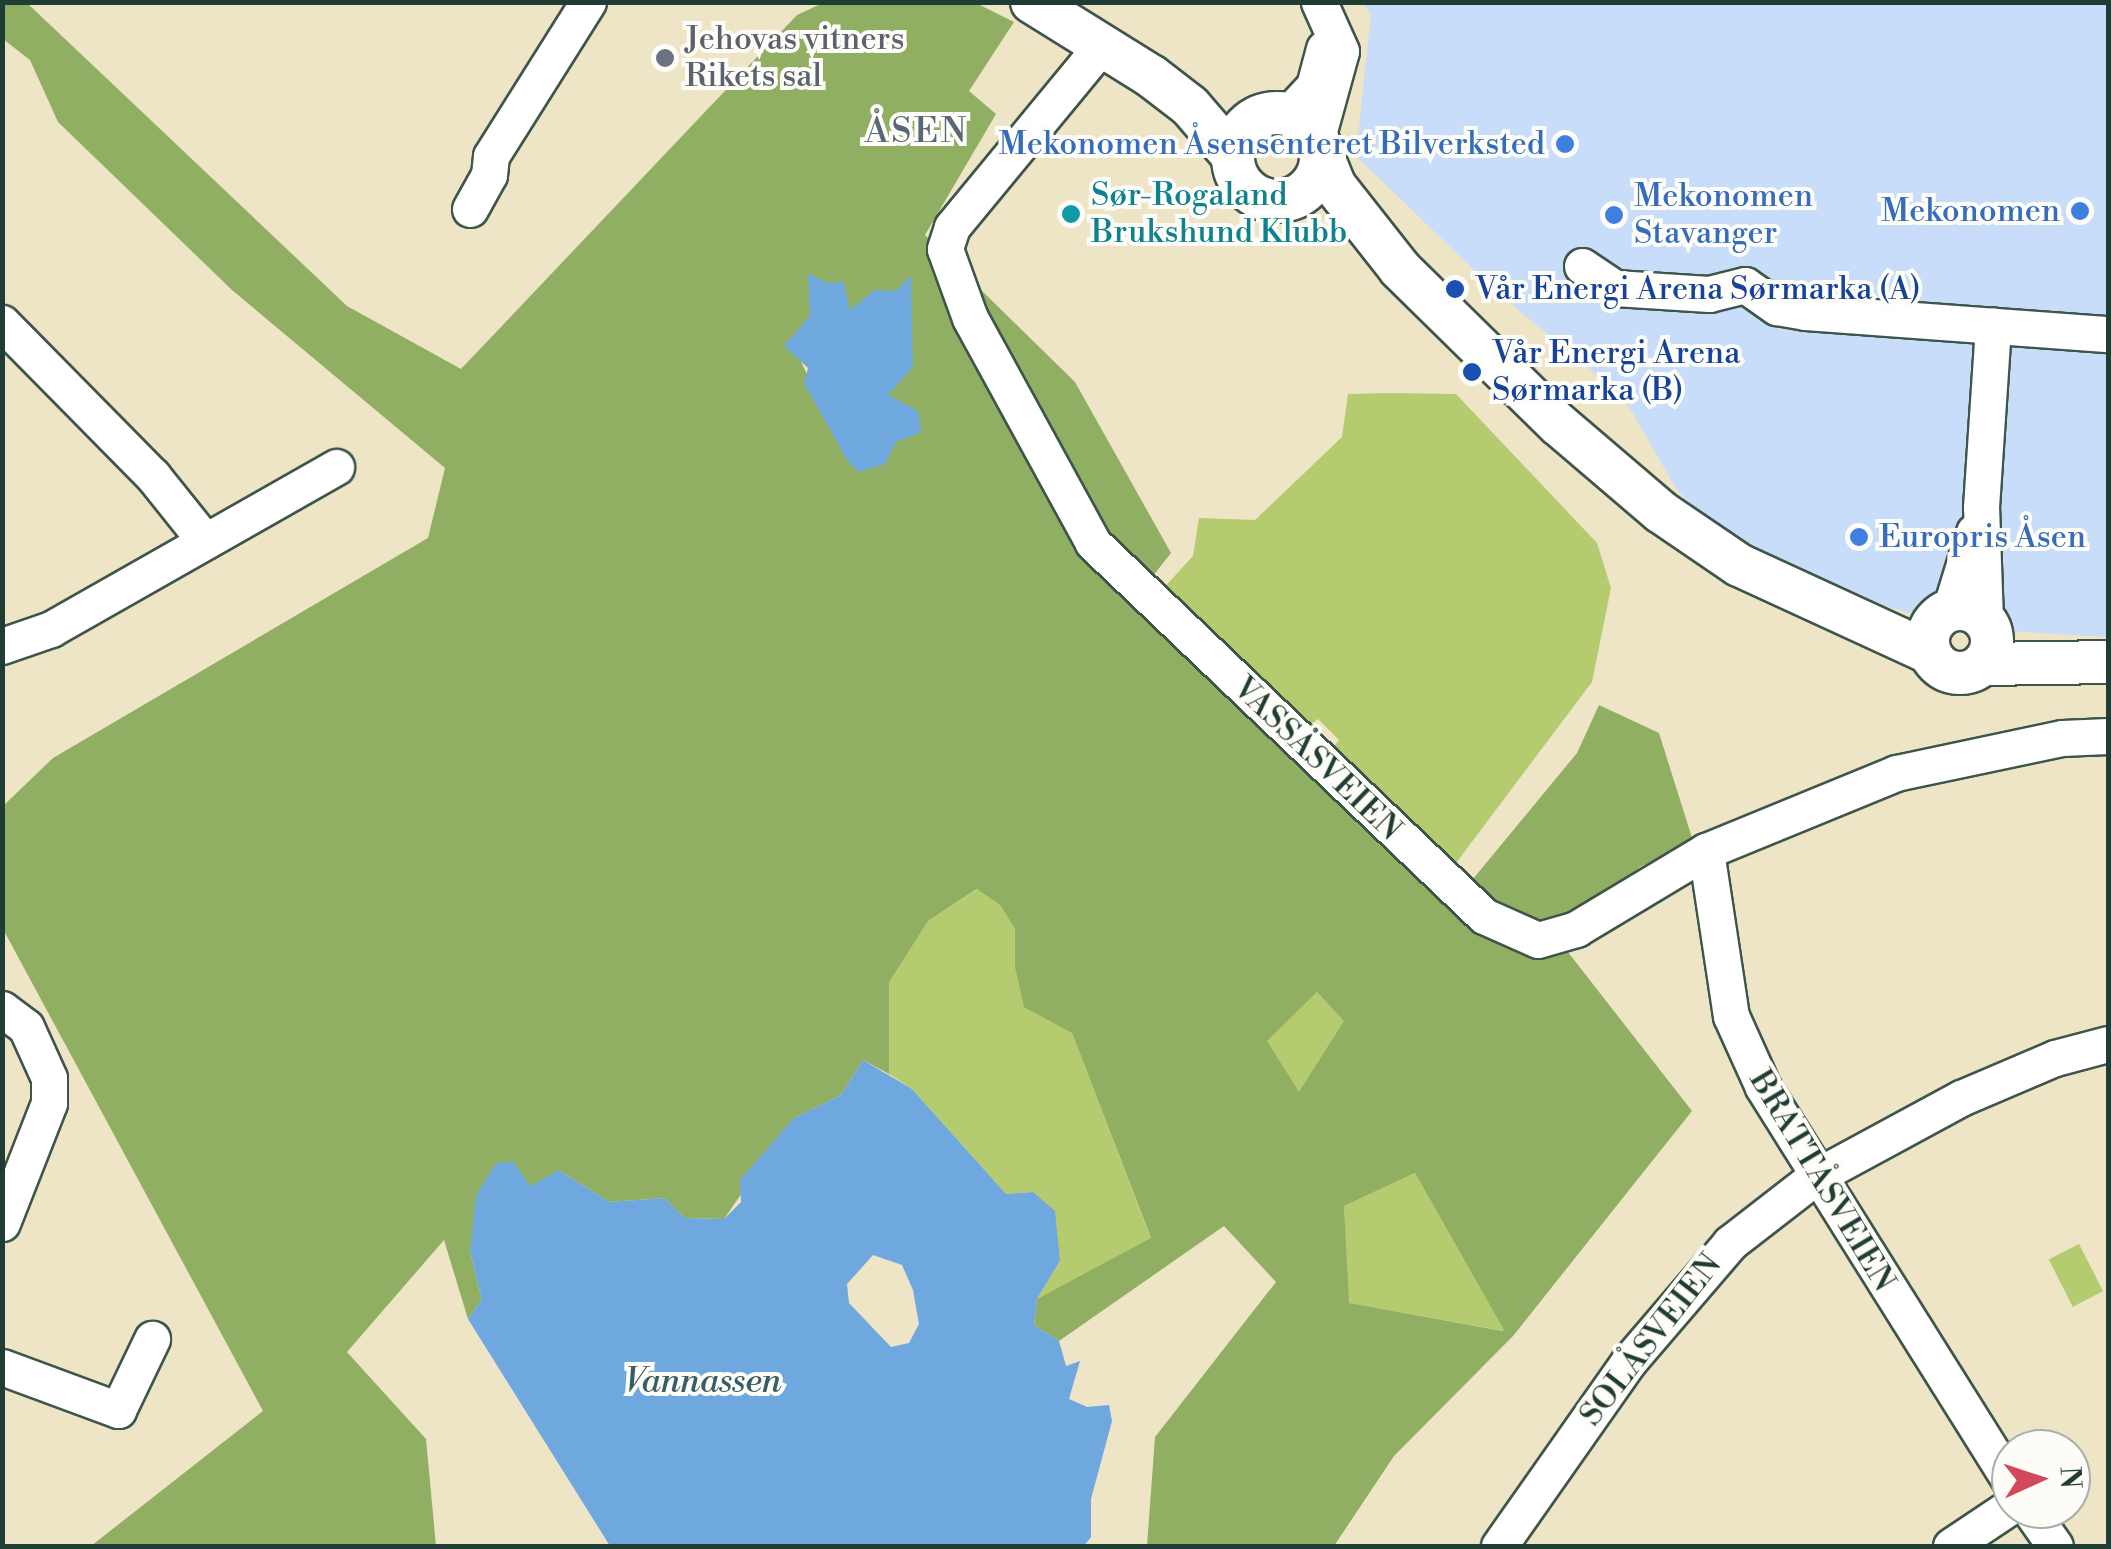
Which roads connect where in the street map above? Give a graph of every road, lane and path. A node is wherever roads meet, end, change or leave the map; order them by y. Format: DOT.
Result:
graph roads {
  1 [pos="588,2"];
  2 [pos="1032,2"];
  3 [pos="1060,2"];
  4 [pos="1326,16"];
  5 [pos="1102,45"];
  6 [pos="1298,129"];
  7 [pos="1232,156"];
  8 [pos="1285,201"];
  9 [pos="470,210"];
  10 [pos="1387,258"];
  11 [pos="1582,266"];
  12 [pos="2,322"];
  13 [pos="1993,325"];
  14 [pos="2108,334"];
  15 [pos="336,467"];
  16 [pos="205,542"];
  17 [pos="1962,633"];
  18 [pos="2,646"];
  19 [pos="2102,662"];
  20 [pos="2108,736"];
  21 [pos="1706,851"];
  22 [pos="2,1009"];
  23 [pos="2108,1044"];
  24 [pos="1815,1177"];
  25 [pos="2,1223"];
  26 [pos="152,1339"];
  27 [pos="2,1367"];
  28 [pos="1991,1451"];
  29 [pos="1991,1519"];
  30 [pos="1499,1546"];
  31 [pos="1951,1546"];
  1 -- 9 [label="street"];
  2 -- 5 [label="main road"];
  3 -- 6 [label="main road"];
  4 -- 6 [label="street"];
  5 -- 7 [label="main road"];
  5 -- 21 [label="street, VASSÅSVEIEN"];
  6 -- 7 [label="main road"];
  6 -- 8 [label="main road"];
  6 -- 10 [label="main road"];
  7 -- 8 [label="main road"];
  8 -- 10 [label="main road"];
  10 -- 17 [label="main road"];
  11 -- 13 [label="street"];
  12 -- 16 [label="street"];
  13 -- 14 [label="street"];
  13 -- 17 [label="street"];
  15 -- 16 [label="street"];
  16 -- 18 [label="street"];
  17 -- 19 [label="main road"];
  20 -- 21 [label="street, VASSÅSVEIEN"];
  21 -- 24 [label="street, BRATTÅSVEIEN"];
  22 -- 25 [label="street"];
  23 -- 24 [label="street, SOLÅSVEIEN"];
  24 -- 28 [label="street, BRATTÅSVEIEN"];
  24 -- 30 [label="street, SOLÅSVEIEN"];
  26 -- 27 [label="street"];
  29 -- 31 [label="street"];
}
